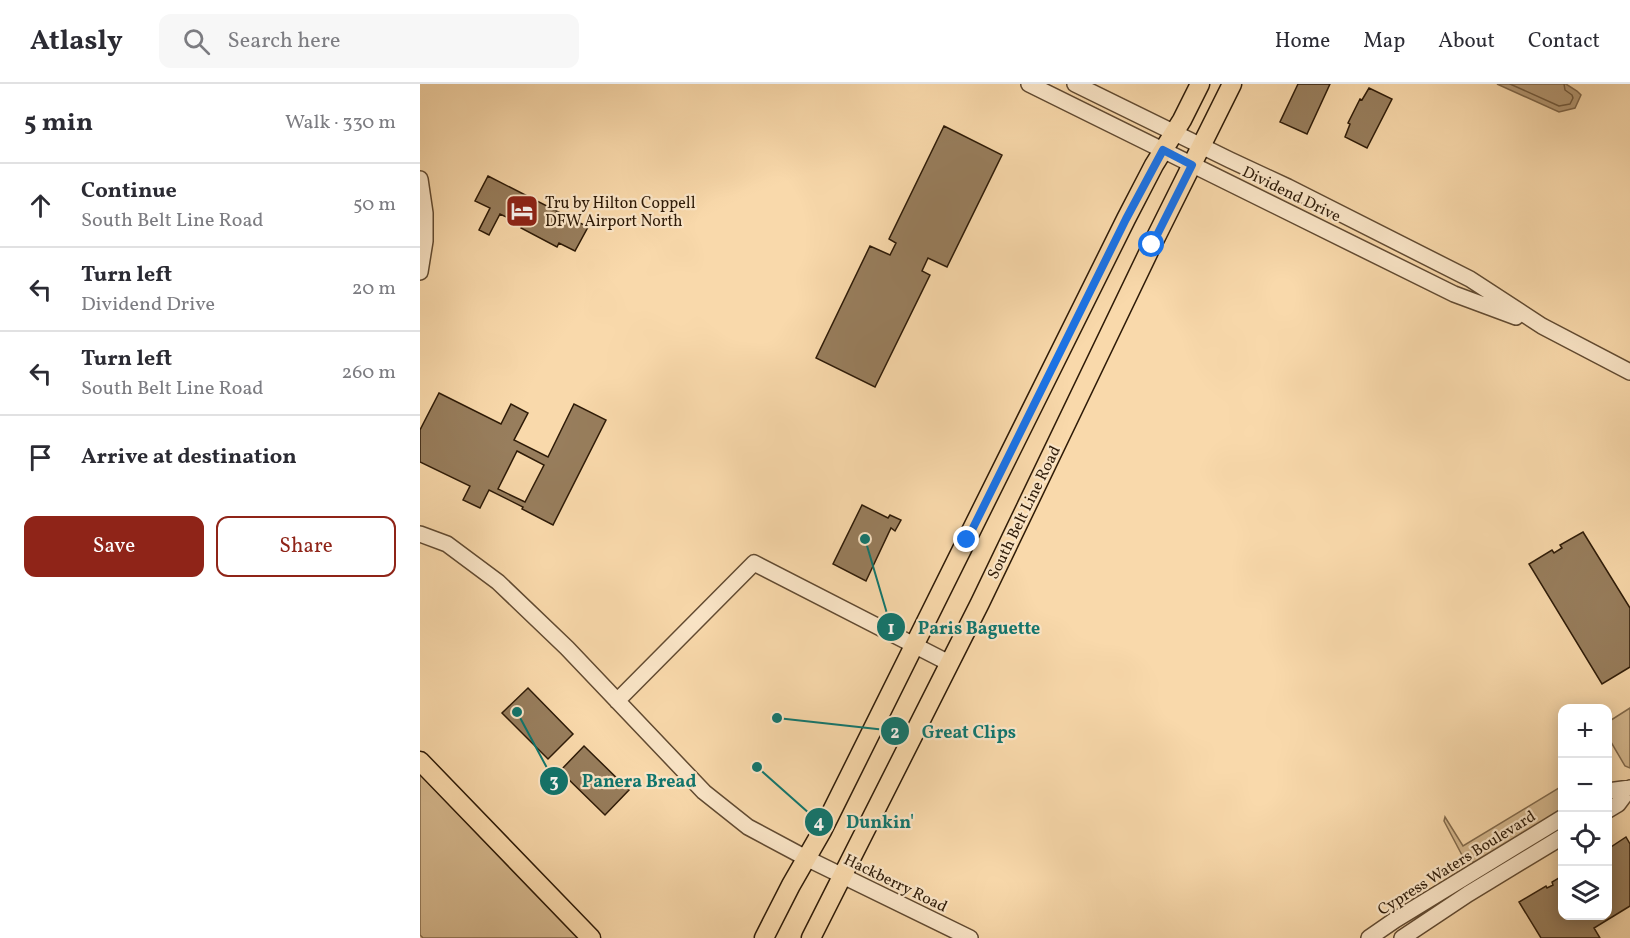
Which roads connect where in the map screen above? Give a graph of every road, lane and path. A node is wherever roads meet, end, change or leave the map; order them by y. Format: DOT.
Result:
graph roads {
  1 [pos="1029,84"];
  2 [pos="1075,84"];
  3 [pos="1200,84"];
  4 [pos="1232,84"];
  5 [pos="1174,132"];
  6 [pos="1202,146"];
  7 [pos="1163,150"];
  8 [pos="1192,165"];
  9 [pos="420,179"];
  10 [pos="420,272"];
  11 [pos="1542,326"];
  12 [pos="1630,370"];
  13 [pos="420,534"];
  14 [pos="915,645"];
  15 [pos="950,663"];
  16 [pos="617,701"];
  17 [pos="420,761"];
  18 [pos="1630,788"];
  19 [pos="1612,790"];
  20 [pos="1612,808"];
  21 [pos="1558,821"];
  22 [pos="1558,840"];
  23 [pos="807,858"];
  24 [pos="1468,875"];
  25 [pos="843,876"];
  26 [pos="1477,888"];
  27 [pos="591,938"];
  28 [pos="764,938"];
  29 [pos="811,938"];
  30 [pos="970,938"];
  31 [pos="1369,938"];
  32 [pos="1402,938"];
  1 -- 7 [label="street, Dividend Drive"];
  2 -- 5 [label="street, Dividend Drive"];
  3 -- 5 [label="main road"];
  4 -- 6 [label="main road, South Belt Line Road"];
  5 -- 6 [label="street, Dividend Drive"];
  5 -- 7 [label="main road"];
  6 -- 8 [label="main road, South Belt Line Road"];
  6 -- 11 [label="street, Dividend Drive"];
  7 -- 8 [label="street, Dividend Drive"];
  7 -- 14 [label="main road"];
  8 -- 11 [label="street, Dividend Drive"];
  8 -- 15 [label="main road, South Belt Line Road"];
  9 -- 10 [label="street"];
  11 -- 12 [label="street, Dividend Drive"];
  13 -- 16 [label="street, Hackberry Road"];
  14 -- 15 [label="street"];
  14 -- 16 [label="street"];
  14 -- 23 [label="main road"];
  15 -- 25 [label="main road, South Belt Line Road"];
  16 -- 23 [label="street, Hackberry Road"];
  17 -- 27 [label="main road"];
  18 -- 19 [label="street"];
  18 -- 20 [label="street"];
  21 -- 24 [label="street, Cypress Waters Boulevard"];
  22 -- 26 [label="street, Cypress Waters Boulevard"];
  23 -- 25 [label="street, Hackberry Road"];
  23 -- 28 [label="main road"];
  24 -- 26 [label="street"];
  24 -- 31 [label="street, Cypress Waters Boulevard"];
  25 -- 29 [label="main road, South Belt Line Road"];
  25 -- 30 [label="street, Hackberry Road"];
  26 -- 32 [label="street, Cypress Waters Boulevard"];
}
